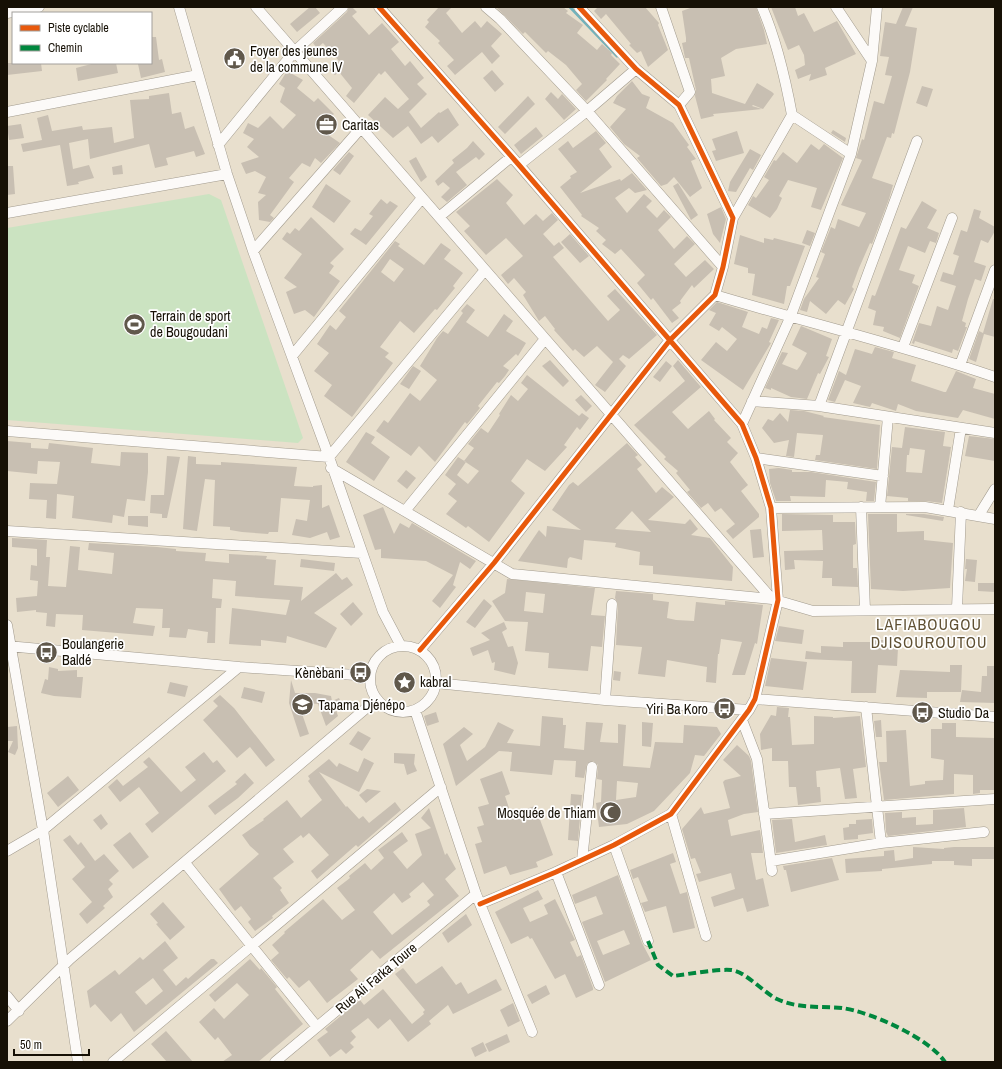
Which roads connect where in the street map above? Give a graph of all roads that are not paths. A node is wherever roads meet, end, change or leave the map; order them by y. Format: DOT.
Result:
graph roads {
  1 [pos="40,7"];
  2 [pos="179,7"];
  3 [pos="256,7"];
  4 [pos="342,7"];
  5 [pos="379,7"];
  6 [pos="486,7"];
  7 [pos="579,7"];
  8 [pos="661,7"];
  9 [pos="762,7"];
  10 [pos="836,7"];
  11 [pos="877,7"];
  12 [pos="12,12"];
  13 [pos="294,52"];
  14 [pos="872,61"];
  15 [pos="636,69"];
  16 [pos="198,75"];
  17 [pos="679,105"];
  18 [pos="587,111"];
  19 [pos="7,112"];
  20 [pos="792,115"];
  21 [pos="361,128"];
  22 [pos="917,141"];
  23 [pos="218,145"];
  24 [pos="851,154"];
  25 [pos="511,157"];
  26 [pos="519,165"];
  27 [pos="227,174"];
  28 [pos="422,198"];
  29 [pos="7,213"];
  30 [pos="438,217"];
  31 [pos="733,218"];
  32 [pos="952,218"];
  33 [pos="253,251"];
  34 [pos="723,267"];
  35 [pos="485,270"];
  36 [pos="995,270"];
  37 [pos="715,295"];
  38 [pos="790,318"];
  39 [pos="846,332"];
  40 [pos="545,339"];
  41 [pos="670,340"];
  42 [pos="903,347"];
  43 [pos="292,356"];
  44 [pos="960,365"];
  45 [pos="995,377"];
  46 [pos="752,401"];
  47 [pos="819,406"];
  48 [pos="610,414"];
  49 [pos="888,417"];
  50 [pos="742,424"];
  51 [pos="961,428"];
  52 [pos="7,432"];
  53 [pos="995,433"];
  54 [pos="329,457"];
  55 [pos="756,458"];
  56 [pos="331,468"];
  57 [pos="883,476"];
  58 [pos="995,488"];
  59 [pos="861,507"];
  60 [pos="880,507"];
  61 [pos="771,508"];
  62 [pos="948,510"];
  63 [pos="405,511"];
  64 [pos="961,512"];
  65 [pos="979,516"];
  66 [pos="995,519"];
  67 [pos="7,530"];
  68 [pos="362,553"];
  69 [pos="494,563"];
  70 [pos="775,600"];
  71 [pos="612,604"];
  72 [pos="957,608"];
  73 [pos="995,609"];
  74 [pos="865,610"];
  75 [pos="7,625"];
  76 [pos="9,646"];
  77 [pos="401,646"];
  78 [pos="420,650"];
  79 [pos="239,667"];
  80 [pos="370,676"];
  81 [pos="436,683"];
  82 [pos="376,699"];
  83 [pos="755,699"];
  84 [pos="605,700"];
  85 [pos="866,707"];
  86 [pos="415,710"];
  87 [pos="749,710"];
  88 [pos="995,716"];
  89 [pos="742,720"];
  90 [pos="592,767"];
  91 [pos="441,787"];
  92 [pos="995,799"];
  93 [pos="877,807"];
  94 [pos="671,814"];
  95 [pos="764,814"];
  96 [pos="43,830"];
  97 [pos="984,832"];
  98 [pos="882,843"];
  99 [pos="614,845"];
  100 [pos="7,852"];
  101 [pos="582,860"];
  102 [pos="771,861"];
  103 [pos="185,862"];
  104 [pos="772,871"];
  105 [pos="556,872"];
  106 [pos="476,894"];
  107 [pos="480,904"];
  108 [pos="706,936"];
  109 [pos="648,941"];
  110 [pos="252,946"];
  111 [pos="64,966"];
  112 [pos="599,985"];
  113 [pos="7,996"];
  114 [pos="19,1011"];
  115 [pos="7,1021"];
  116 [pos="317,1027"];
  117 [pos="532,1032"];
  118 [pos="78,1062"];
  119 [pos="113,1062"];
  120 [pos="275,1062"];
  1 -- 12 [label="street"];
  2 -- 16 [label="street"];
  3 -- 13 [label="street"];
  4 -- 13 [label="street"];
  5 -- 25 [label="street"];
  6 -- 18 [label="street"];
  7 -- 15 [label="street"];
  8 -- 17 [label="street"];
  9 -- 20 [label="street"];
  10 -- 14 [label="street"];
  11 -- 14 [label="street"];
  13 -- 21 [label="street"];
  13 -- 23 [label="street"];
  14 -- 24 [label="street"];
  15 -- 17 [label="street"];
  15 -- 18 [label="street"];
  16 -- 19 [label="street"];
  16 -- 23 [label="street"];
  17 -- 31 [label="street"];
  18 -- 26 [label="street"];
  18 -- 34 [label="street"];
  20 -- 24 [label="street"];
  20 -- 31 [label="street"];
  21 -- 28 [label="street"];
  21 -- 33 [label="street"];
  22 -- 39 [label="street"];
  23 -- 27 [label="street"];
  24 -- 38 [label="street"];
  25 -- 26 [label="street"];
  25 -- 30 [label="street"];
  26 -- 41 [label="street"];
  27 -- 29 [label="street"];
  27 -- 33 [label="street"];
  28 -- 30 [label="street"];
  28 -- 43 [label="street"];
  30 -- 35 [label="street"];
  31 -- 34 [label="street"];
  32 -- 42 [label="street"];
  33 -- 43 [label="street"];
  34 -- 37 [label="street"];
  35 -- 40 [label="street"];
  35 -- 54 [label="street"];
  36 -- 44 [label="street"];
  37 -- 38 [label="street"];
  37 -- 41 [label="street"];
  38 -- 39 [label="street"];
  38 -- 46 [label="street"];
  39 -- 42 [label="street"];
  39 -- 47 [label="street"];
  40 -- 48 [label="street"];
  40 -- 63 [label="street"];
  41 -- 48 [label="street"];
  41 -- 50 [label="street"];
  42 -- 44 [label="street"];
  43 -- 54 [label="street"];
  44 -- 45 [label="street"];
  46 -- 47 [label="street"];
  46 -- 50 [label="street"];
  47 -- 49 [label="street"];
  48 -- 69 [label="street"];
  48 -- 70 [label="street"];
  49 -- 51 [label="street"];
  49 -- 57 [label="street"];
  50 -- 55 [label="street"];
  51 -- 53 [label="street"];
  51 -- 62 [label="street"];
  52 -- 54 [label="street"];
  54 -- 56 [label="street"];
  55 -- 57 [label="street"];
  55 -- 61 [label="street"];
  56 -- 63 [label="street"];
  56 -- 68 [label="street"];
  57 -- 60 [label="street"];
  58 -- 65 [label="street"];
  59 -- 60 [label="street"];
  59 -- 61 [label="street"];
  59 -- 74 [label="street"];
  60 -- 62 [label="street"];
  61 -- 70 [label="street"];
  62 -- 64 [label="street"];
  63 -- 69 [label="street"];
  64 -- 65 [label="street"];
  64 -- 72 [label="street"];
  65 -- 66 [label="street"];
  67 -- 68 [label="street"];
  68 -- 77 [label="street"];
  69 -- 70 [label="street"];
  69 -- 78 [label="street"];
  70 -- 74 [label="street"];
  70 -- 83 [label="street"];
  71 -- 84 [label="street"];
  72 -- 73 [label="street"];
  72 -- 74 [label="street"];
  75 -- 76 [label="street"];
  76 -- 79 [label="street"];
  76 -- 96 [label="street"];
  77 -- 78 [label="street"];
  77 -- 80 [label="street"];
  78 -- 81 [label="street"];
  79 -- 80 [label="street"];
  79 -- 96 [label="street"];
  80 -- 82 [label="street"];
  81 -- 84 [label="street"];
  81 -- 86 [label="street"];
  82 -- 86 [label="street"];
  82 -- 103 [label="street"];
  83 -- 85 [label="street"];
  83 -- 87 [label="street"];
  84 -- 87 [label="street"];
  85 -- 88 [label="street"];
  85 -- 93 [label="street"];
  86 -- 91 [label="street"];
  87 -- 89 [label="street"];
  89 -- 94 [label="street"];
  89 -- 95 [label="street"];
  90 -- 101 [label="street"];
  91 -- 106 [label="street"];
  91 -- 110 [label="street"];
  92 -- 93 [label="street"];
  93 -- 95 [label="street"];
  93 -- 98 [label="street"];
  94 -- 99 [label="street"];
  94 -- 108 [label="street"];
  95 -- 102 [label="street"];
  96 -- 100 [label="street"];
  96 -- 111 [label="street"];
  97 -- 98 [label="street"];
  98 -- 102 [label="street"];
  99 -- 101 [label="street"];
  99 -- 109 [label="street"];
  101 -- 105 [label="street"];
  102 -- 104 [label="street"];
  103 -- 110 [label="street"];
  103 -- 111 [label="street"];
  105 -- 107 [label="street"];
  105 -- 112 [label="street"];
  106 -- 107 [label="street"];
  106 -- 116 [label="street, Rue Ali Farka Toure"];
  107 -- 117 [label="street"];
  110 -- 116 [label="street"];
  110 -- 119 [label="street"];
  111 -- 114 [label="street"];
  111 -- 118 [label="street"];
  113 -- 114 [label="street"];
  114 -- 115 [label="street"];
  116 -- 120 [label="street, Rue Ali Farka Toure"];
}
